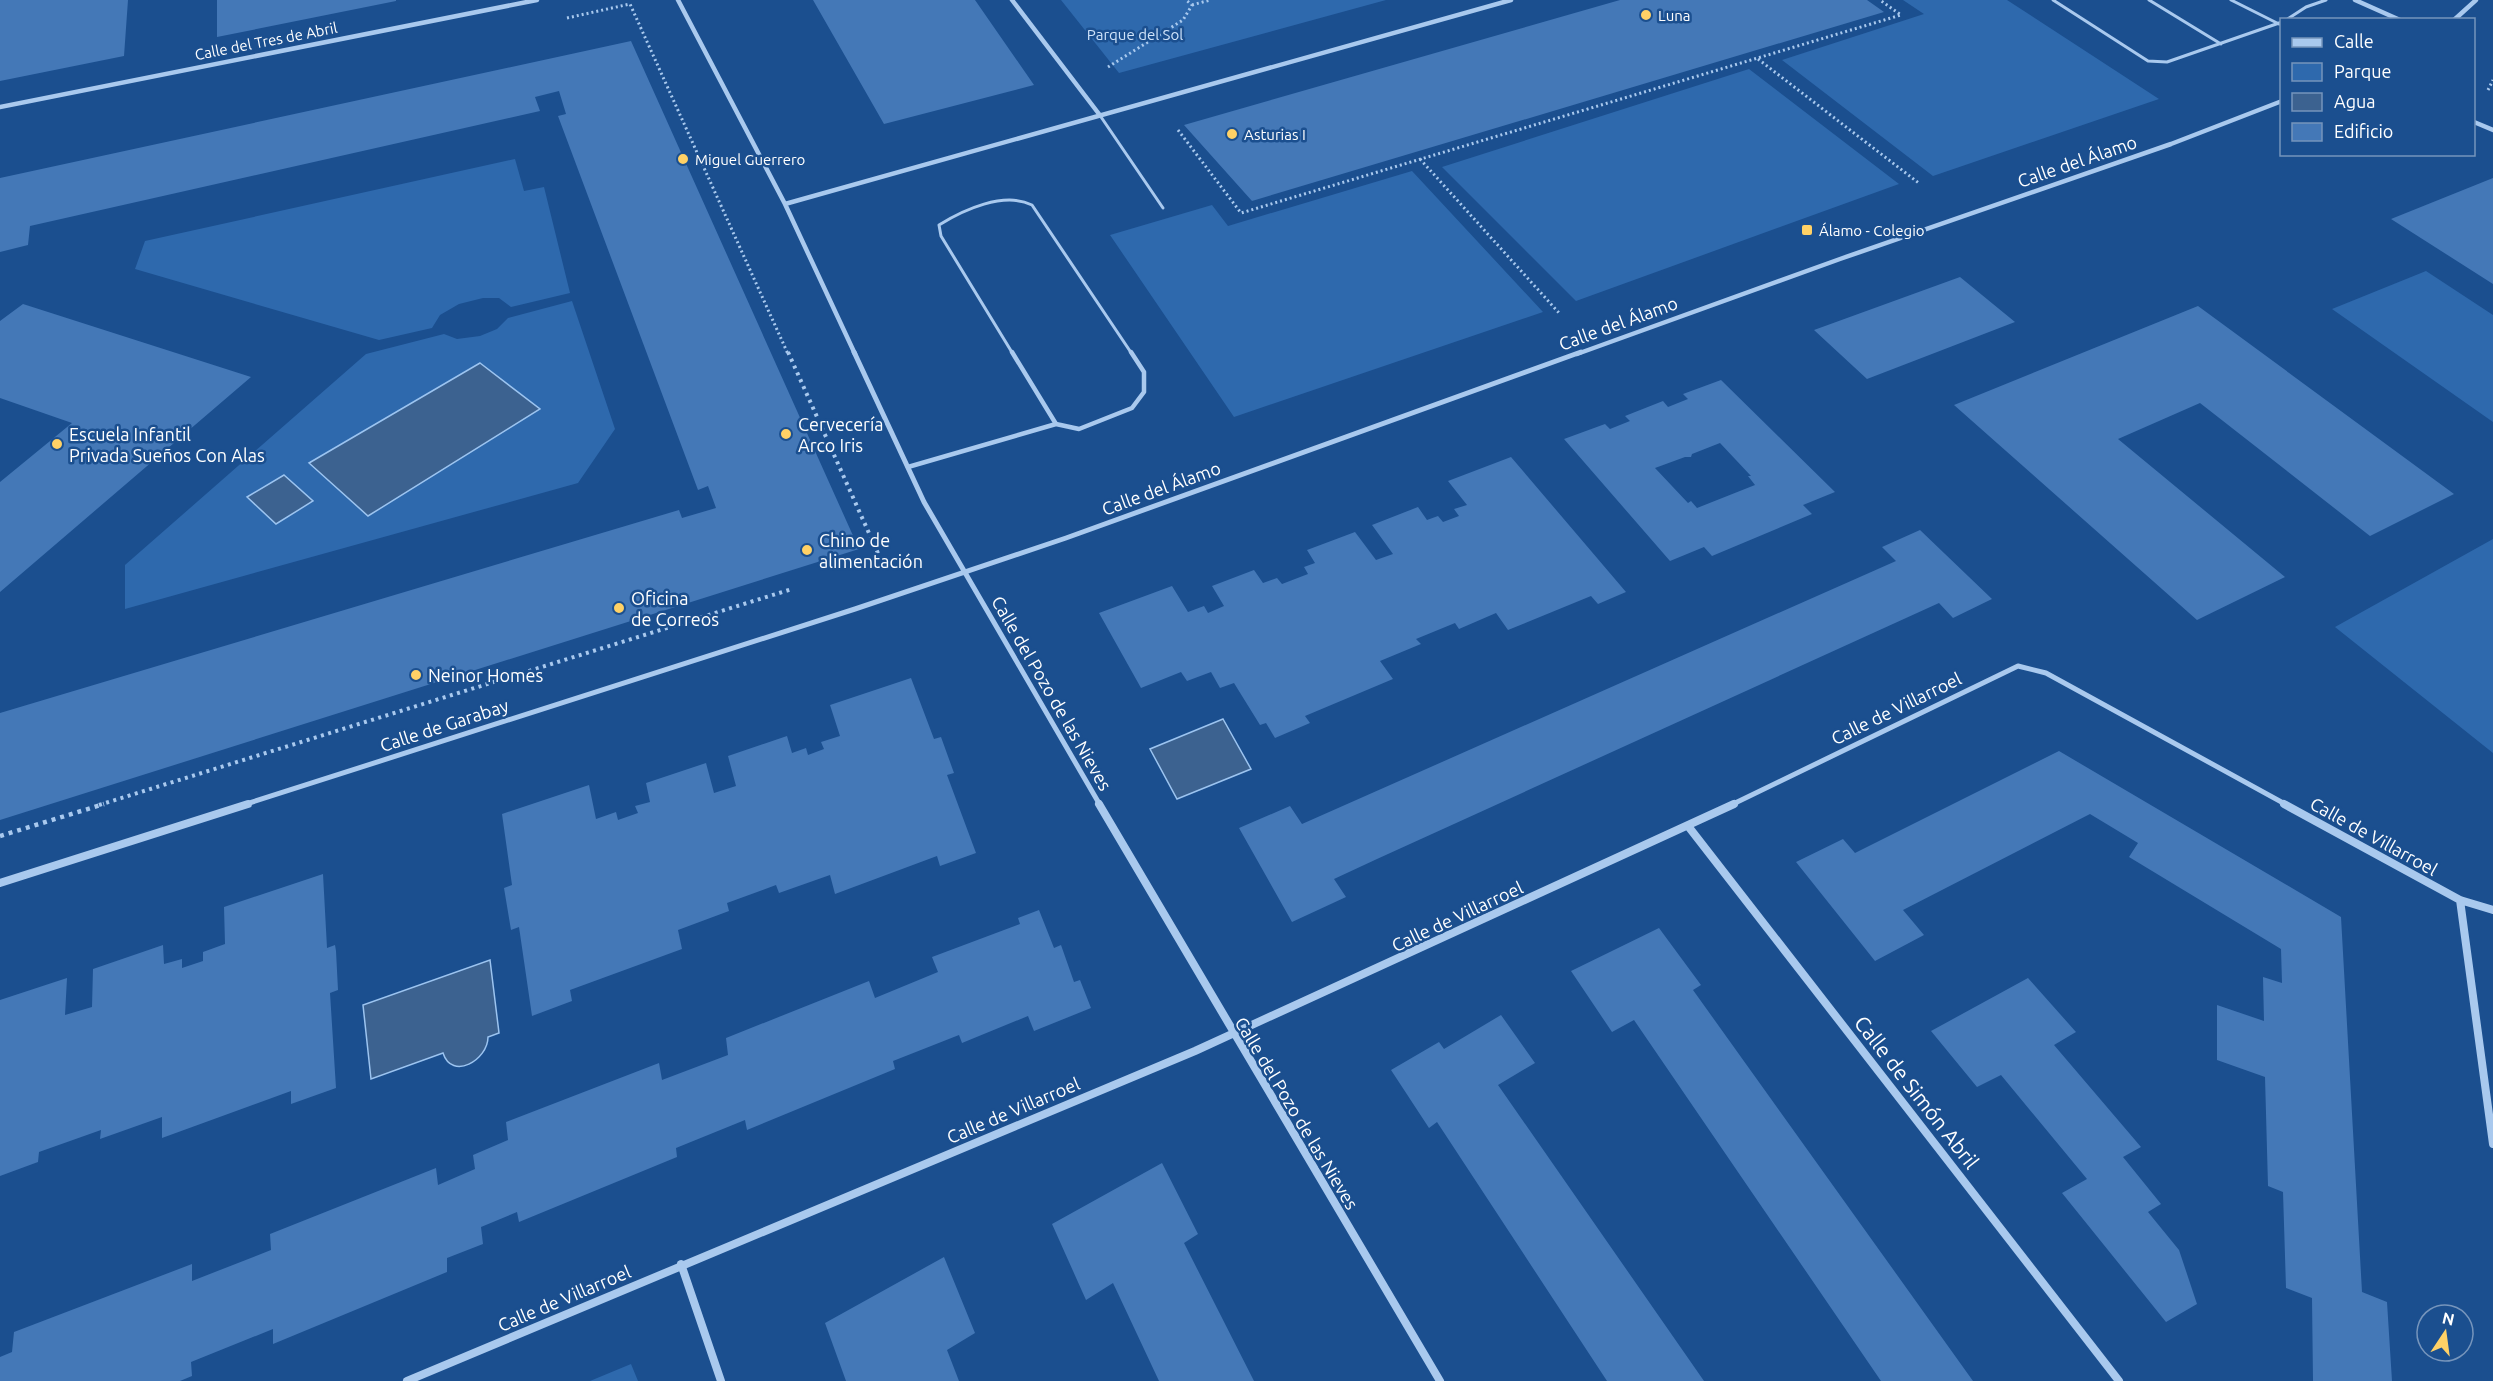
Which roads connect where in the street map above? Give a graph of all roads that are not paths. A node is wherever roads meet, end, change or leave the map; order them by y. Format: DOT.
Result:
graph roads {
  1 [pos="537,0"];
  2 [pos="678,0"];
  3 [pos="1012,0"];
  4 [pos="1511,0"];
  5 [pos="2053,0"];
  6 [pos="2149,0"];
  7 [pos="2231,0"];
  8 [pos="2326,0"];
  9 [pos="2355,0"];
  10 [pos="2476,0"];
  11 [pos="2289,18"];
  12 [pos="2396,18"];
  13 [pos="2456,18"];
  14 [pos="2280,23"];
  15 [pos="2221,44"];
  16 [pos="2280,102"];
  17 [pos="0,107"];
  18 [pos="1099,114"];
  19 [pos="2475,122"];
  20 [pos="2493,130"];
  21 [pos="785,204"];
  22 [pos="1163,208"];
  23 [pos="1056,424"];
  24 [pos="908,467"];
  25 [pos="964,572"];
  26 [pos="1688,826"];
  27 [pos="0,883"];
  28 [pos="2460,900"];
  29 [pos="2493,910"];
  30 [pos="1233,1034"];
  31 [pos="2493,1144"];
  32 [pos="681,1264"];
  33 [pos="407,1381"];
  34 [pos="721,1381"];
  35 [pos="1440,1381"];
  36 [pos="2119,1381"];
  1 -- 17 [label="street, Calle del Tres de Abril"];
  2 -- 21 [label="street, Calle del Pozo de las Nieves"];
  3 -- 18 [label="street"];
  4 -- 18 [label="street"];
  5 -- 15 [label="lane"];
  6 -- 15 [label="lane"];
  7 -- 14 [label="lane"];
  8 -- 11 [label="lane"];
  9 -- 12 [label="street"];
  10 -- 13 [label="street"];
  14 -- 15 [label="lane"];
  16 -- 25 [label="street, Calle del Álamo"];
  18 -- 21 [label="street"];
  18 -- 22 [label="lane"];
  19 -- 20 [label="street"];
  21 -- 24 [label="street, Calle del Pozo de las Nieves"];
  23 -- 23 [label="lane"];
  23 -- 24 [label="lane"];
  24 -- 25 [label="street, Calle del Pozo de las Nieves"];
  25 -- 27 [label="street, Calle de Garabay"];
  25 -- 30 [label="street, Calle del Pozo de las Nieves"];
  26 -- 28 [label="street, Calle de Villarroel"];
  26 -- 30 [label="street, Calle de Villarroel"];
  26 -- 36 [label="street, Calle de Simón Abril"];
  28 -- 29 [label="street, Calle de Villarroel"];
  28 -- 31 [label="street"];
  30 -- 32 [label="street, Calle de Villarroel"];
  30 -- 35 [label="street, Calle del Pozo de las Nieves"];
  32 -- 33 [label="street, Calle de Villarroel"];
  32 -- 34 [label="street"];
}
